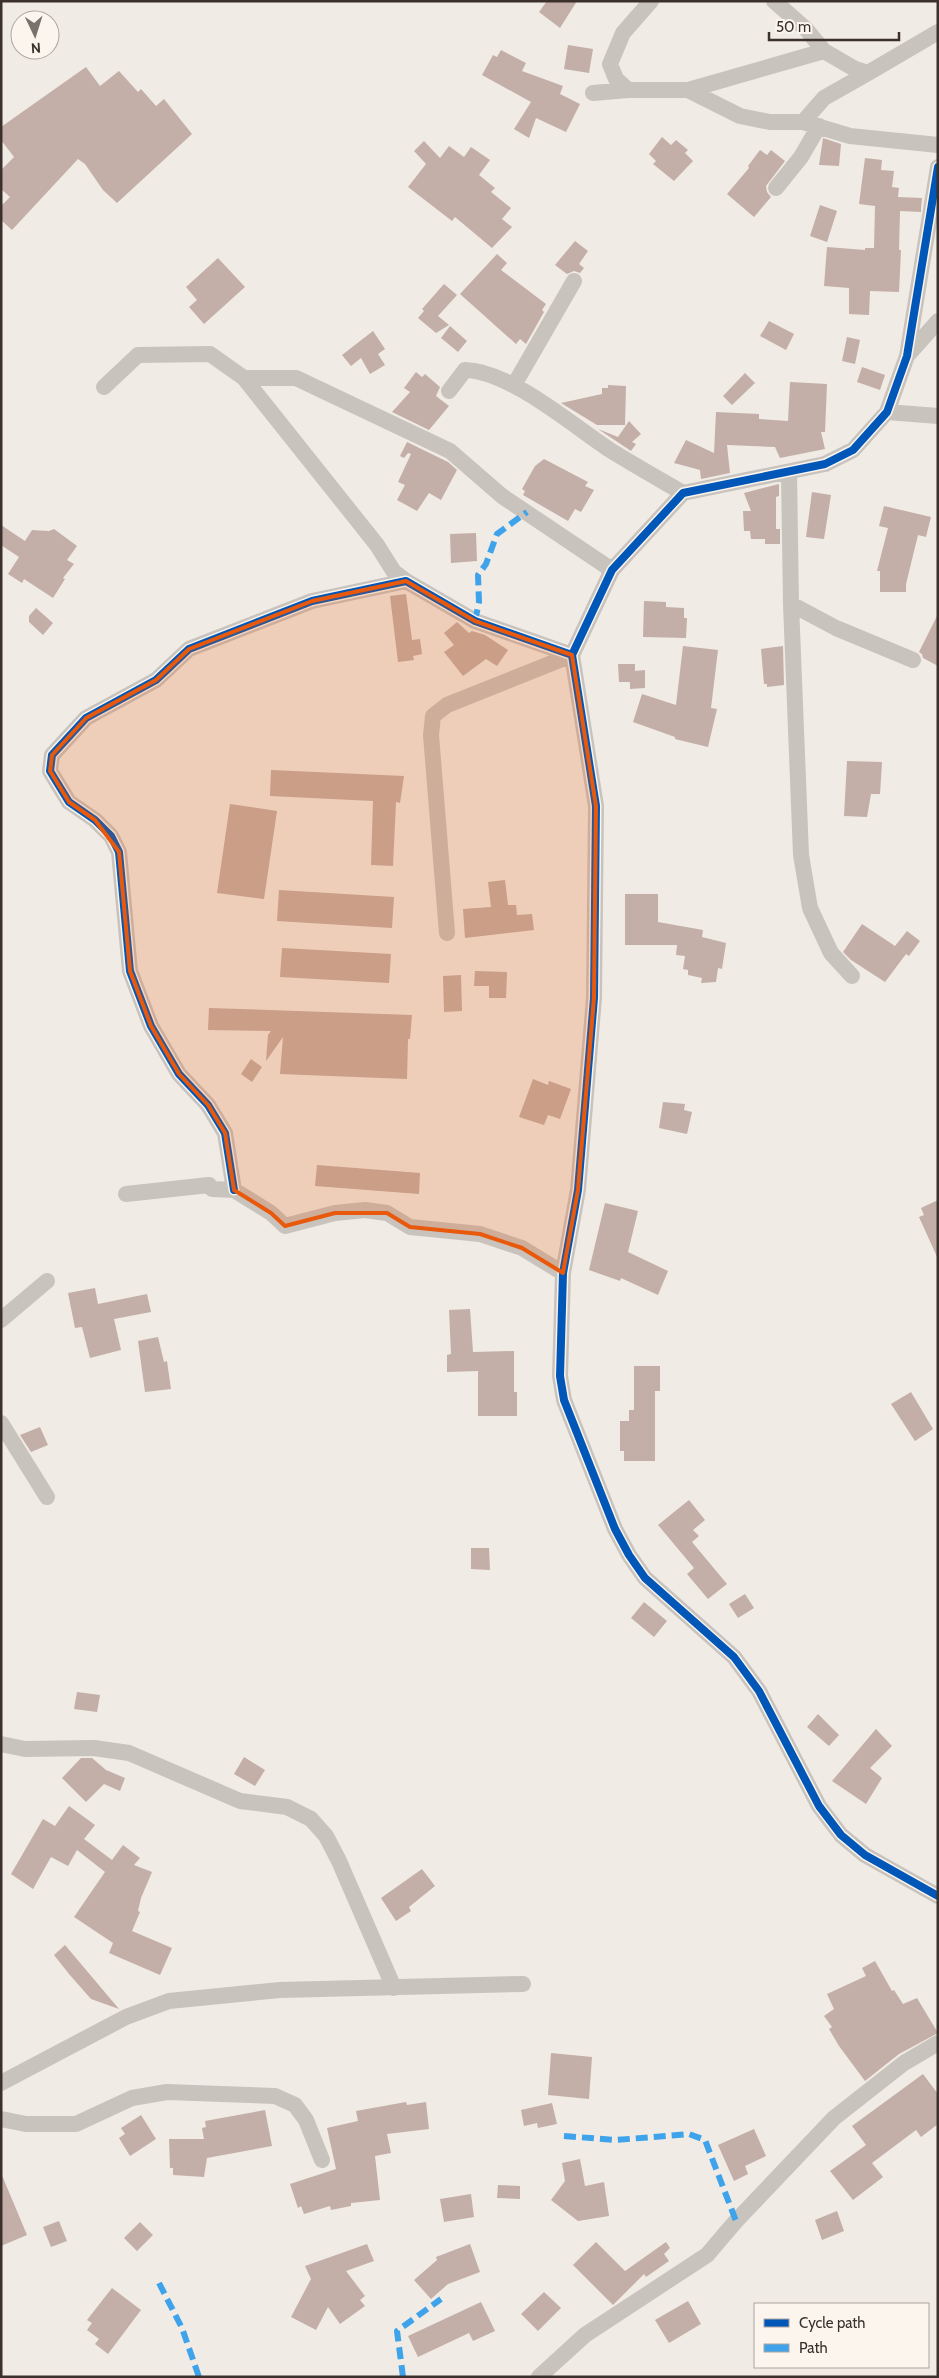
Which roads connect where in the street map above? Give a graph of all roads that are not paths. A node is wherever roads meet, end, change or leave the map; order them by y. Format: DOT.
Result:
graph roads {
  1 [pos="651,1"];
  2 [pos="774,1"];
  3 [pos="938,32"];
  4 [pos="824,51"];
  5 [pos="868,73"];
  6 [pos="628,90"];
  7 [pos="688,90"];
  8 [pos="593,93"];
  9 [pos="803,122"];
  10 [pos="819,126"];
  11 [pos="938,145"];
  12 [pos="938,167"];
  13 [pos="776,188"];
  14 [pos="574,281"];
  15 [pos="938,320"];
  16 [pos="907,356"];
  17 [pos="244,378"];
  18 [pos="514,385"];
  19 [pos="104,386"];
  20 [pos="449,391"];
  21 [pos="887,412"];
  22 [pos="938,416"];
  23 [pos="789,472"];
  24 [pos="683,493"];
  25 [pos="612,570"];
  26 [pos="406,581"];
  27 [pos="791,604"];
  28 [pos="572,655"];
  29 [pos="912,660"];
  30 [pos="447,932"];
  31 [pos="852,976"];
  32 [pos="234,1190"];
  33 [pos="126,1194"];
  34 [pos="563,1273"];
  35 [pos="47,1281"];
  36 [pos="1,1320"];
  37 [pos="1,1423"];
  38 [pos="47,1497"];
  39 [pos="1,1744"];
  40 [pos="938,1896"];
  41 [pos="524,1984"];
  42 [pos="394,1988"];
  43 [pos="938,2043"];
  44 [pos="1,2083"];
  45 [pos="1,2119"];
  46 [pos="322,2160"];
  47 [pos="539,2377"];
  1 -- 6 [label="street"];
  2 -- 4 [label="street"];
  3 -- 5 [label="street"];
  4 -- 5 [label="street"];
  4 -- 7 [label="street"];
  5 -- 9 [label="street"];
  6 -- 7 [label="street"];
  6 -- 8 [label="street"];
  7 -- 9 [label="street"];
  9 -- 10 [label="street"];
  10 -- 11 [label="street"];
  10 -- 13 [label="street"];
  12 -- 16 [label="street"];
  14 -- 18 [label="street"];
  15 -- 16 [label="street"];
  16 -- 21 [label="street"];
  17 -- 19 [label="street"];
  17 -- 25 [label="street"];
  17 -- 26 [label="street"];
  18 -- 20 [label="street"];
  18 -- 24 [label="street"];
  21 -- 22 [label="street"];
  21 -- 23 [label="street"];
  23 -- 24 [label="street"];
  23 -- 27 [label="street"];
  24 -- 25 [label="street"];
  25 -- 28 [label="street"];
  26 -- 28 [label="street"];
  26 -- 32 [label="street"];
  27 -- 29 [label="street"];
  27 -- 31 [label="street"];
  28 -- 30 [label="street"];
  28 -- 34 [label="street"];
  32 -- 33 [label="street"];
  32 -- 34 [label="street"];
  34 -- 40 [label="street"];
  35 -- 36 [label="street"];
  37 -- 38 [label="street"];
  39 -- 42 [label="street"];
  41 -- 42 [label="street"];
  42 -- 44 [label="street"];
  43 -- 47 [label="street"];
  45 -- 46 [label="street"];
}
